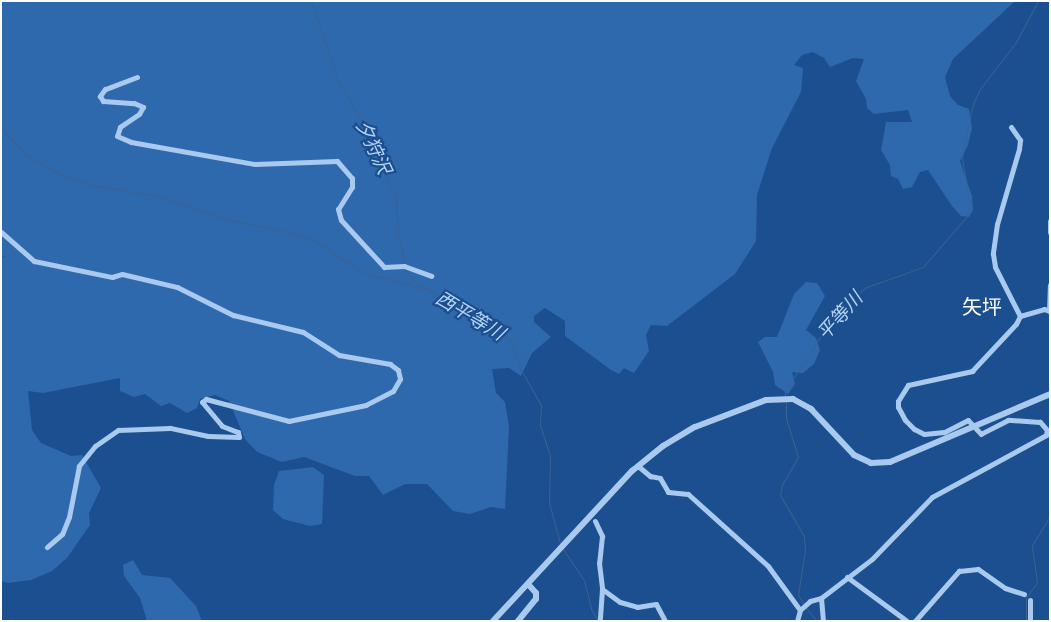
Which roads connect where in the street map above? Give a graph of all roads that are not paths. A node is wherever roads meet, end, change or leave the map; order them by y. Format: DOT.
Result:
graph roads {
  1 [pos="137,77"];
  2 [pos="1011,127"];
  3 [pos="1050,220"];
  4 [pos="1,232"];
  5 [pos="1050,232"];
  6 [pos="431,276"];
  7 [pos="1050,285"];
  8 [pos="1049,311"];
  9 [pos="1020,316"];
  10 [pos="1050,394"];
  11 [pos="974,427"];
  12 [pos="1048,435"];
  13 [pos="638,466"];
  14 [pos="595,521"];
  15 [pos="47,547"];
  16 [pos="847,577"];
  17 [pos="528,584"];
  18 [pos="602,589"];
  19 [pos="1024,594"];
  20 [pos="821,598"];
  21 [pos="1030,600"];
  22 [pos="801,609"];
  23 [pos="600,619"];
  24 [pos="493,621"];
  25 [pos="518,621"];
  26 [pos="665,621"];
  27 [pos="797,621"];
  28 [pos="823,621"];
  29 [pos="907,621"];
  30 [pos="915,621"];
  31 [pos="1030,621"];
  1 -- 6 [label="street"];
  2 -- 9 [label="street"];
  3 -- 5 [label="street"];
  4 -- 15 [label="street"];
  7 -- 8 [label="street"];
  8 -- 9 [label="street"];
  9 -- 11 [label="street"];
  10 -- 11 [label="street"];
  11 -- 12 [label="street"];
  11 -- 13 [label="street"];
  12 -- 16 [label="street"];
  13 -- 17 [label="street"];
  13 -- 22 [label="street"];
  14 -- 18 [label="street"];
  16 -- 20 [label="street"];
  16 -- 29 [label="street"];
  17 -- 24 [label="street"];
  17 -- 25 [label="street"];
  18 -- 23 [label="street"];
  18 -- 26 [label="street"];
  19 -- 30 [label="street"];
  20 -- 22 [label="street"];
  20 -- 28 [label="street"];
  21 -- 31 [label="street"];
  22 -- 27 [label="street"];
}
